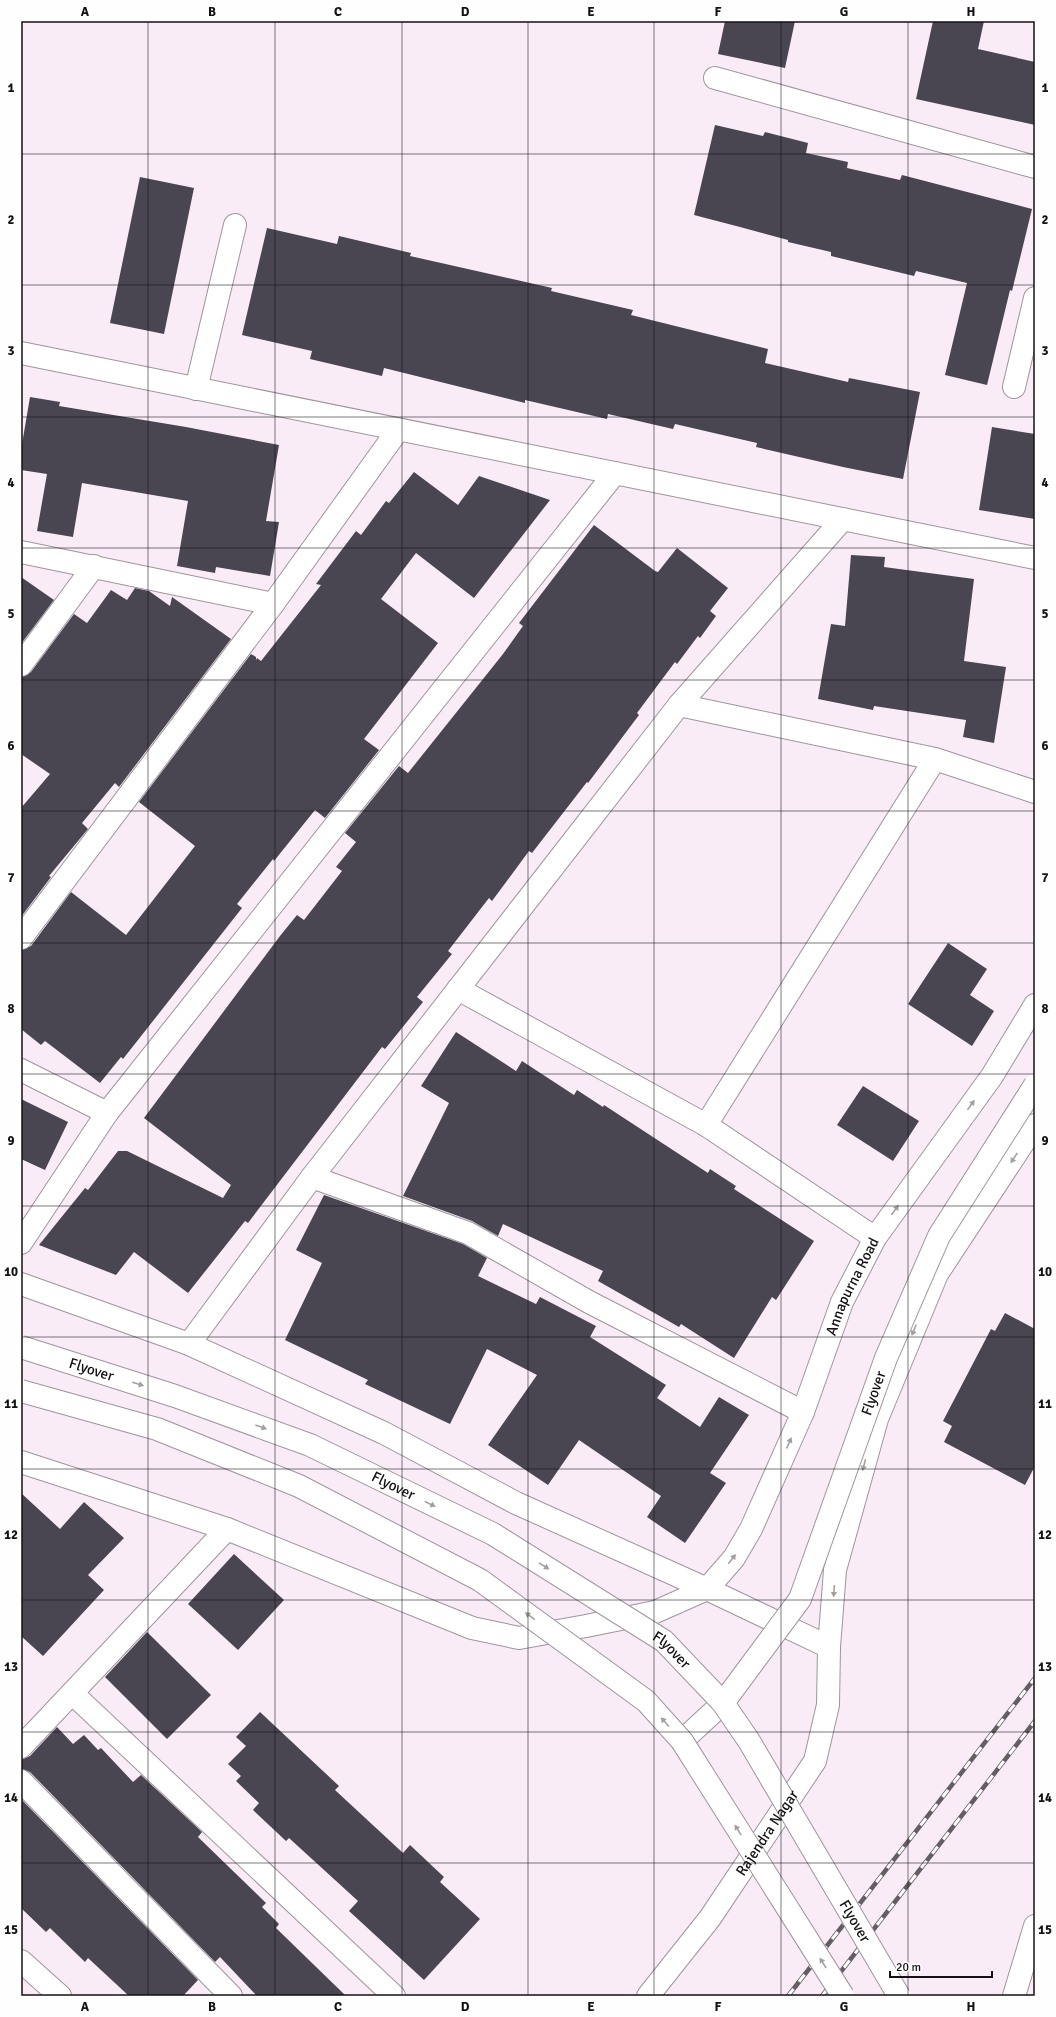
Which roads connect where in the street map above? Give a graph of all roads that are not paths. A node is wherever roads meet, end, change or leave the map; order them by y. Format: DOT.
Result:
graph roads {
  1 [pos="715,78"];
  2 [pos="1035,167"];
  3 [pos="234,225"];
  4 [pos="1035,298"];
  5 [pos="21,353"];
  6 [pos="1014,387"];
  7 [pos="196,389"];
  8 [pos="398,430"];
  9 [pos="615,473"];
  10 [pos="843,519"];
  11 [pos="21,552"];
  12 [pos="1035,558"];
  13 [pos="94,566"];
  14 [pos="273,604"];
  15 [pos="21,665"];
  16 [pos="679,705"];
  17 [pos="935,760"];
  18 [pos="1035,792"];
  19 [pos="21,938"];
  20 [pos="458,989"];
  21 [pos="1035,1005"];
  22 [pos="21,1070"];
  23 [pos="1035,1085"];
  24 [pos="107,1113"];
  25 [pos="706,1125"];
  26 [pos="1035,1125"];
  27 [pos="312,1177"];
  28 [pos="875,1238"];
  29 [pos="21,1243"];
  30 [pos="21,1284"];
  31 [pos="190,1344"];
  32 [pos="21,1347"];
  33 [pos="21,1391"];
  34 [pos="803,1412"];
  35 [pos="21,1462"];
  36 [pos="227,1529"];
  37 [pos="707,1588"];
  38 [pos="830,1647"];
  39 [pos="72,1693"];
  40 [pos="723,1703"];
  41 [pos="682,1741"];
  42 [pos="21,1747"];
  43 [pos="21,1781"];
  44 [pos="1035,1926"];
  45 [pos="21,1960"];
  46 [pos="60,1996"];
  47 [pos="231,1996"];
  48 [pos="394,1996"];
  49 [pos="648,1996"];
  50 [pos="843,1996"];
  51 [pos="899,1996"];
  52 [pos="1014,1996"];
  1 -- 2 [label="street"];
  3 -- 7 [label="street"];
  4 -- 6 [label="street"];
  5 -- 7 [label="street"];
  7 -- 8 [label="street"];
  8 -- 9 [label="street"];
  8 -- 14 [label="street"];
  9 -- 10 [label="street"];
  9 -- 24 [label="street"];
  10 -- 12 [label="street"];
  10 -- 16 [label="street"];
  11 -- 13 [label="street"];
  13 -- 14 [label="street"];
  13 -- 15 [label="street"];
  14 -- 19 [label="street"];
  16 -- 17 [label="street"];
  16 -- 20 [label="street"];
  17 -- 18 [label="street"];
  17 -- 25 [label="street"];
  20 -- 25 [label="street"];
  20 -- 27 [label="street"];
  28 -- 21 [label="street, Annapurna Road, one-way"];
  22 -- 24 [label="street"];
  23 -- 40 [label="street, Flyover, bridge"];
  24 -- 29 [label="street"];
  25 -- 28 [label="street"];
  26 -- 38 [label="street, Rajendra Nagar, one-way"];
  27 -- 31 [label="street"];
  27 -- 34 [label="street"];
  28 -- 34 [label="street, Annapurna Road"];
  30 -- 31 [label="street"];
  31 -- 37 [label="street"];
  32 -- 40 [label="street, Flyover, one-way, bridge"];
  41 -- 33 [label="street, one-way, bridge"];
  37 -- 34 [label="street, Annapurna Road, one-way"];
  35 -- 36 [label="street"];
  36 -- 37 [label="street"];
  36 -- 39 [label="street"];
  37 -- 38 [label="street"];
  38 -- 49 [label="street, Rajendra Nagar"];
  39 -- 42 [label="street"];
  39 -- 48 [label="street"];
  40 -- 41 [label="street, Flyover"];
  40 -- 51 [label="street, Flyover, bridge"];
  50 -- 41 [label="street, one-way, bridge"];
  43 -- 47 [label="street"];
  44 -- 52 [label="street"];
  45 -- 46 [label="street"];
}
